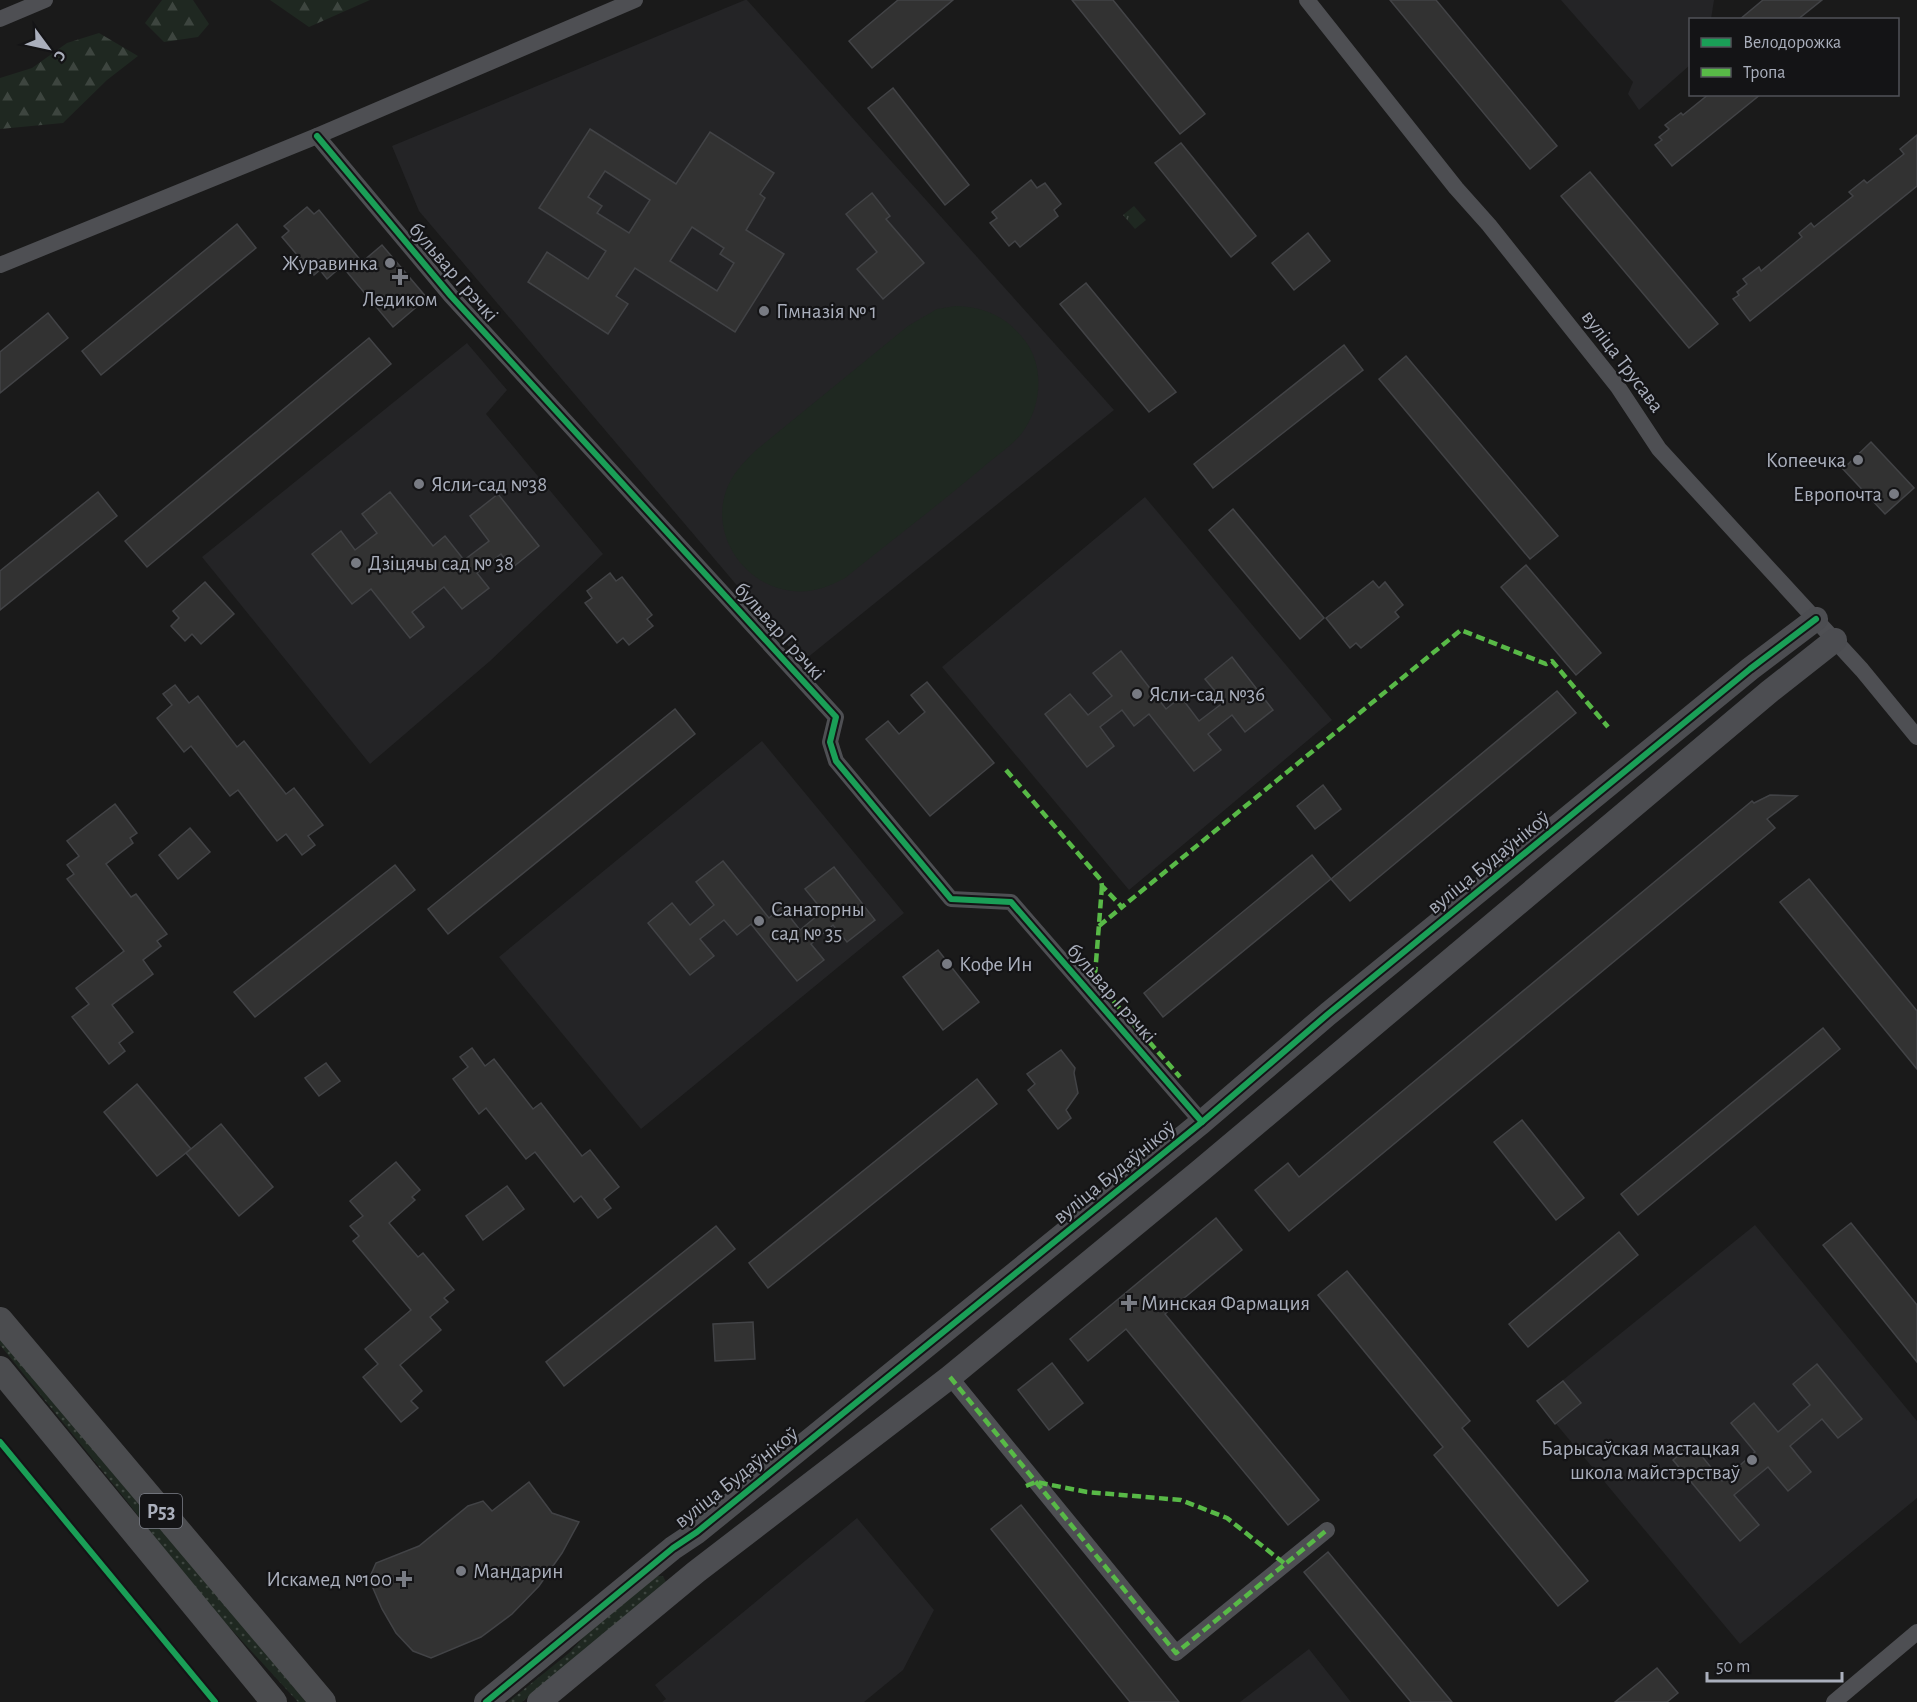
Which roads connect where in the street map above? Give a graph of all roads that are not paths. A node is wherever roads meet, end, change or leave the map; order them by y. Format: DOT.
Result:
graph roads {
  1 [pos="45,0"];
  2 [pos="635,0"];
  3 [pos="1307,0"];
  4 [pos="0,19"];
  5 [pos="317,136"];
  6 [pos="0,265"];
  7 [pos="1816,619"];
  8 [pos="1835,640"];
  9 [pos="1917,737"];
  10 [pos="1328,1014"];
  11 [pos="1352,1042"];
  12 [pos="1202,1122"];
  13 [pos="0,1320"];
  14 [pos="924,1347"];
  15 [pos="0,1370"];
  16 [pos="950,1377"];
  17 [pos="1327,1530"];
  18 [pos="697,1532"];
  19 [pos="721,1554"];
  20 [pos="1917,1632"];
  21 [pos="269,1699"];
  22 [pos="323,1702"];
  23 [pos="486,1702"];
  24 [pos="539,1702"];
  25 [pos="1834,1702"];
  1 -- 4 [label="street"];
  2 -- 5 [label="street"];
  3 -- 7 [label="street, вуліца Трусава"];
  5 -- 6 [label="street"];
  5 -- 12 [label="street, бульвар Грэчкі"];
  7 -- 8 [label="street, вуліца Трусава"];
  7 -- 10 [label="street, вуліца Будаўнікоў"];
  8 -- 9 [label="street, вуліца Трусава"];
  8 -- 11 [label="street"];
  10 -- 11 [label="street"];
  10 -- 12 [label="street, вуліца Будаўнікоў"];
  11 -- 16 [label="street"];
  12 -- 14 [label="street, вуліца Будаўнікоў"];
  13 -- 22 [label="main road, Р53"];
  14 -- 16 [label="street"];
  14 -- 18 [label="street, вуліца Будаўнікоў"];
  15 -- 21 [label="main road, Р53"];
  16 -- 17 [label="street"];
  16 -- 19 [label="street"];
  18 -- 19 [label="street"];
  18 -- 23 [label="street, вуліца Будаўнікоў"];
  19 -- 24 [label="street"];
  20 -- 25 [label="street"];
}
